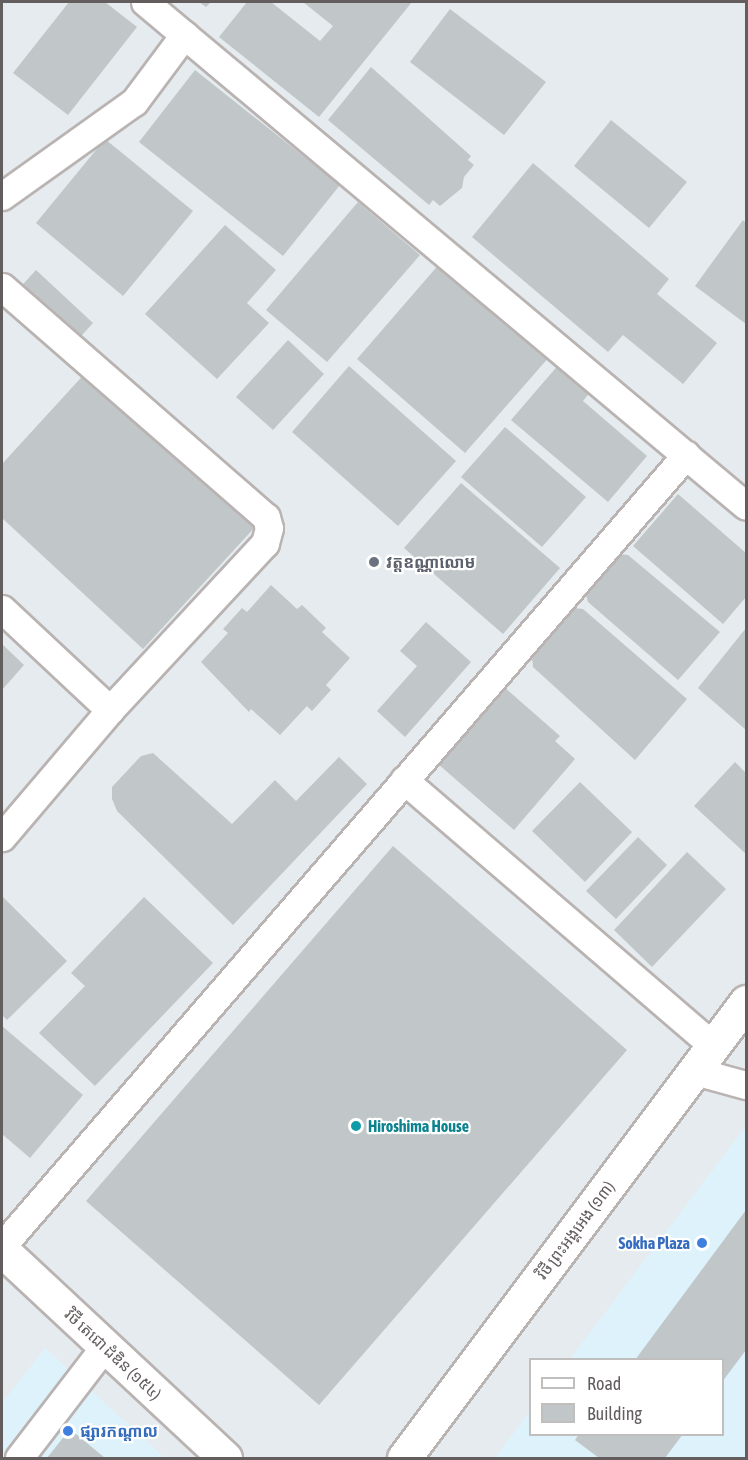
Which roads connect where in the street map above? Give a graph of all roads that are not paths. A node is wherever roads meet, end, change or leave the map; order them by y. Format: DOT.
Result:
graph roads {
  1 [pos="144,2"];
  2 [pos="184,35"];
  3 [pos="2,196"];
  4 [pos="2,287"];
  5 [pos="686,454"];
  6 [pos="747,506"];
  7 [pos="2,609"];
  8 [pos="110,710"];
  9 [pos="404,780"];
  10 [pos="2,837"];
  11 [pos="747,1002"];
  12 [pos="704,1059"];
  13 [pos="747,1085"];
  14 [pos="2,1246"];
  15 [pos="2,1250"];
  16 [pos="105,1346"];
  17 [pos="19,1458"];
  18 [pos="225,1458"];
  19 [pos="404,1458"];
  1 -- 2 [label="lane"];
  2 -- 3 [label="lane"];
  2 -- 5 [label="lane"];
  4 -- 8 [label="lane"];
  5 -- 6 [label="lane"];
  5 -- 9 [label="lane"];
  7 -- 8 [label="lane"];
  8 -- 10 [label="lane"];
  9 -- 12 [label="lane"];
  9 -- 14 [label="lane"];
  11 -- 12 [label="street, វិថី ព្រះអង្គអេង (១៣)"];
  12 -- 13 [label="lane"];
  12 -- 19 [label="street, វិថី ព្រះអង្គអេង (១៣)"];
  15 -- 16 [label="street, វិថី តេជោ ដំឌិន (១៥៤)"];
  16 -- 17 [label="lane"];
  16 -- 18 [label="street, វិថី តេជោ ដំឌិន (១៥៤)"];
}
